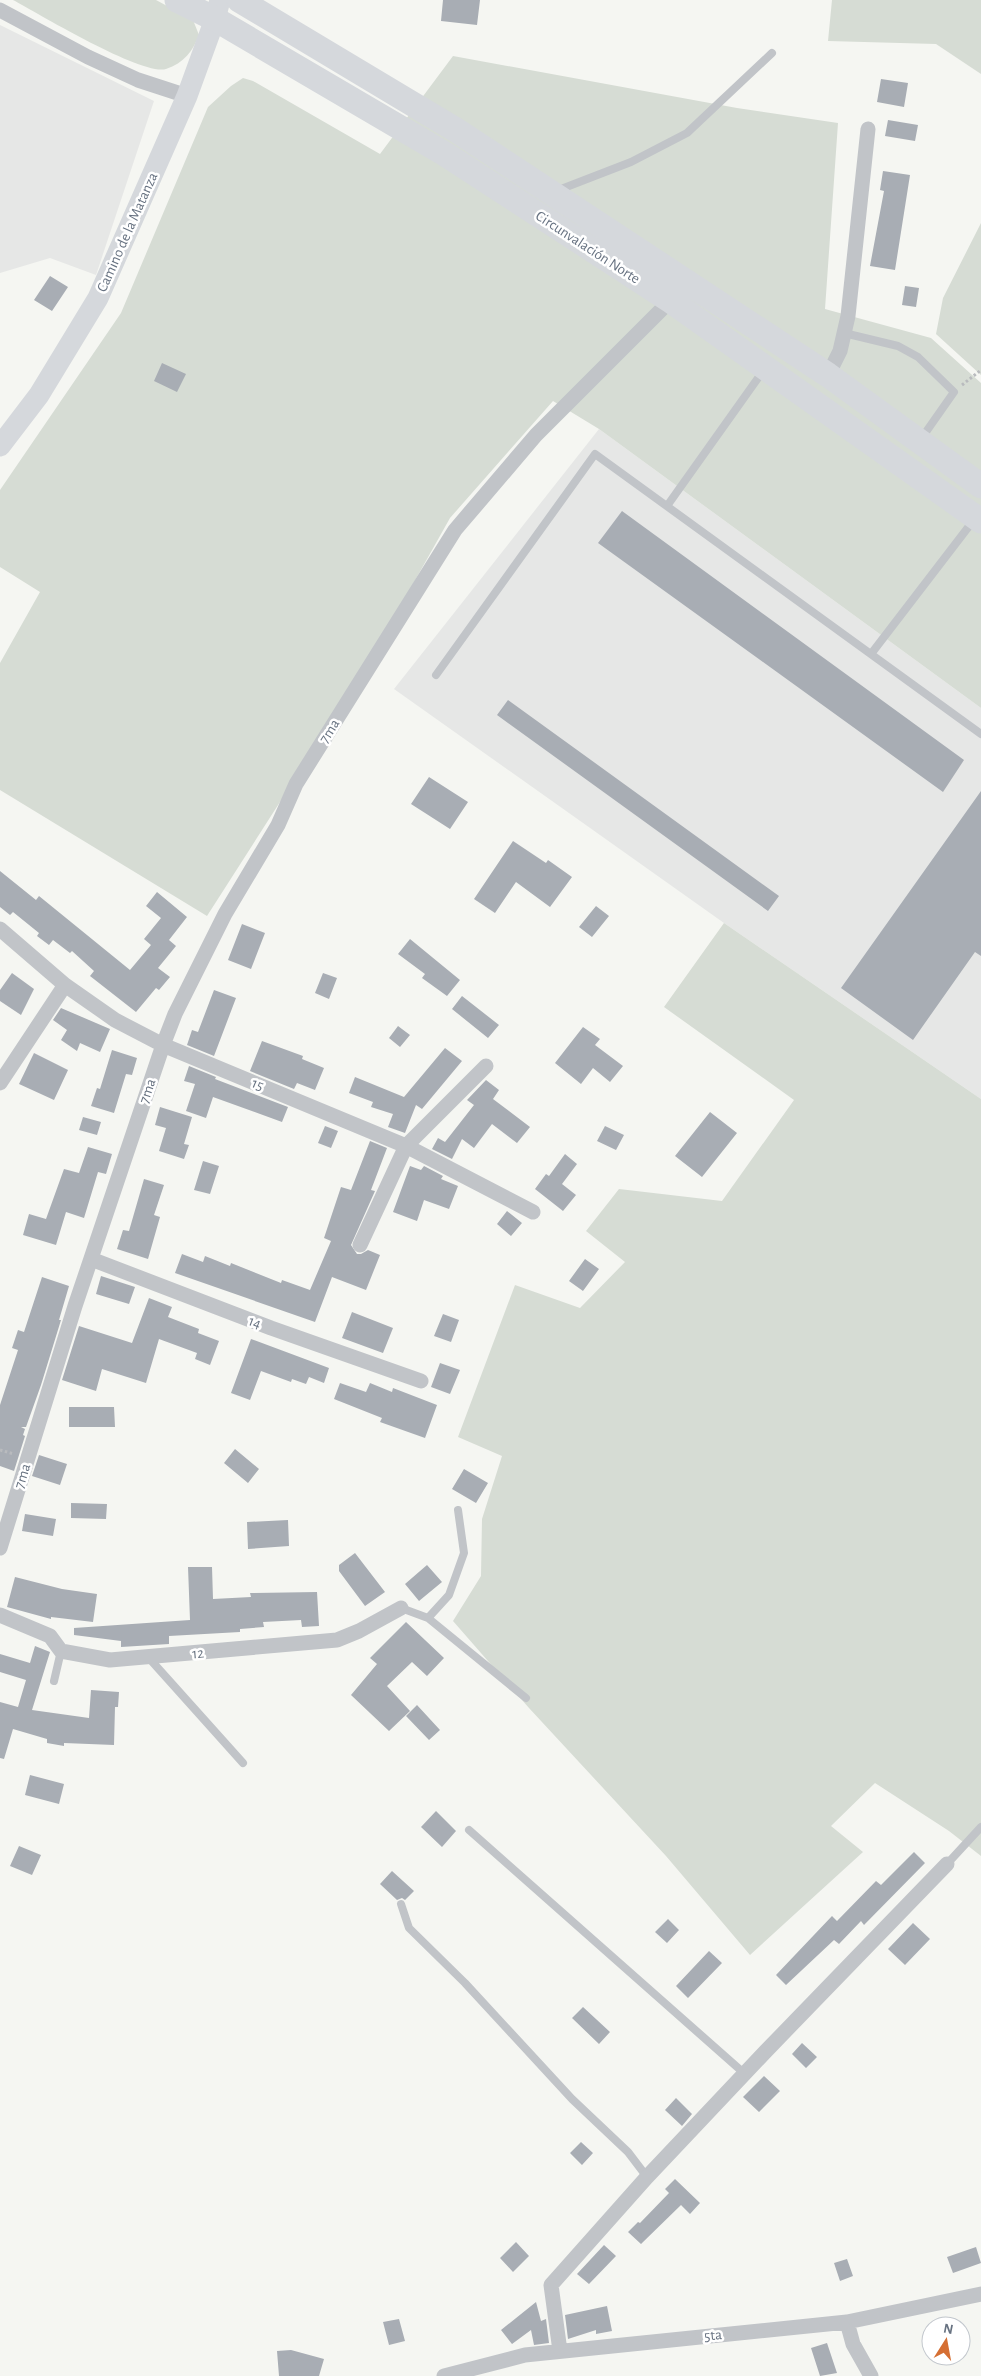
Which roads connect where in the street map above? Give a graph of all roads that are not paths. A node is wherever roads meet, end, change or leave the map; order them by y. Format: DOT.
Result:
graph roads {
  1 [pos="177,0"];
  2 [pos="239,0"];
  3 [pos="0,10"];
  4 [pos="218,10"];
  5 [pos="772,53"];
  6 [pos="187,96"];
  7 [pos="868,129"];
  8 [pos="552,193"];
  9 [pos="688,283"];
  10 [pos="671,301"];
  11 [pos="844,333"];
  12 [pos="765,368"];
  13 [pos="828,375"];
  14 [pos="920,442"];
  15 [pos="0,446"];
  16 [pos="981,486"];
  17 [pos="667,506"];
  18 [pos="979,516"];
  19 [pos="870,654"];
  20 [pos="436,676"];
  21 [pos="981,734"];
  22 [pos="0,929"];
  23 [pos="65,985"];
  24 [pos="163,1045"];
  25 [pos="486,1066"];
  26 [pos="0,1083"];
  27 [pos="406,1146"];
  28 [pos="533,1212"];
  29 [pos="360,1245"];
  30 [pos="91,1259"];
  31 [pos="421,1381"];
  32 [pos="458,1510"];
  33 [pos="0,1548"];
  34 [pos="401,1608"];
  35 [pos="0,1615"];
  36 [pos="428,1618"];
  37 [pos="61,1651"];
  38 [pos="148,1657"];
  39 [pos="54,1681"];
  40 [pos="526,1698"];
  41 [pos="243,1763"];
  42 [pos="981,1827"];
  43 [pos="469,1830"];
  44 [pos="948,1864"];
  45 [pos="401,1904"];
  46 [pos="744,2074"];
  47 [pos="647,2177"];
  48 [pos="981,2294"];
  49 [pos="847,2322"];
  50 [pos="560,2350"];
  51 [pos="444,2376"];
  52 [pos="871,2376"];
  1 -- 4 [label="highway, Circunvalación Norte"];
  2 -- 8 [label="highway, Circunvalación Norte"];
  3 -- 6 [label="street"];
  4 -- 6 [label="main road, Camino de la Matanza"];
  4 -- 10 [label="highway, Circunvalación Norte"];
  5 -- 8 [label="lane"];
  6 -- 15 [label="main road, Camino de la Matanza"];
  7 -- 11 [label="street"];
  8 -- 9 [label="highway, Circunvalación Norte"];
  9 -- 10 [label="street, 7ma"];
  9 -- 13 [label="highway, Circunvalación Norte"];
  10 -- 12 [label="highway, Circunvalación Norte"];
  10 -- 24 [label="street, 7ma"];
  11 -- 13 [label="street"];
  11 -- 14 [label="lane"];
  12 -- 17 [label="lane"];
  12 -- 18 [label="highway, Circunvalación Norte"];
  13 -- 14 [label="highway, Circunvalación Norte"];
  14 -- 16 [label="highway, Circunvalación Norte"];
  17 -- 19 [label="lane"];
  17 -- 20 [label="lane"];
  18 -- 19 [label="lane"];
  19 -- 21 [label="lane"];
  22 -- 23 [label="street, 15"];
  23 -- 24 [label="street, 15"];
  23 -- 26 [label="street"];
  24 -- 27 [label="street, 15"];
  24 -- 30 [label="street, 7ma"];
  25 -- 27 [label="street"];
  27 -- 28 [label="street, 15"];
  27 -- 29 [label="street"];
  30 -- 31 [label="street, 14"];
  30 -- 33 [label="street, 7ma"];
  32 -- 36 [label="lane"];
  34 -- 36 [label="lane"];
  34 -- 38 [label="street, 12"];
  35 -- 37 [label="street"];
  36 -- 40 [label="lane"];
  37 -- 38 [label="street, 12"];
  37 -- 39 [label="lane"];
  38 -- 41 [label="lane"];
  42 -- 44 [label="lane"];
  43 -- 46 [label="lane"];
  44 -- 46 [label="street"];
  45 -- 47 [label="lane"];
  46 -- 47 [label="street"];
  47 -- 50 [label="street"];
  48 -- 49 [label="street, 5ta"];
  49 -- 50 [label="street, 5ta"];
  49 -- 52 [label="street"];
  50 -- 51 [label="street, 5ta"];
}
